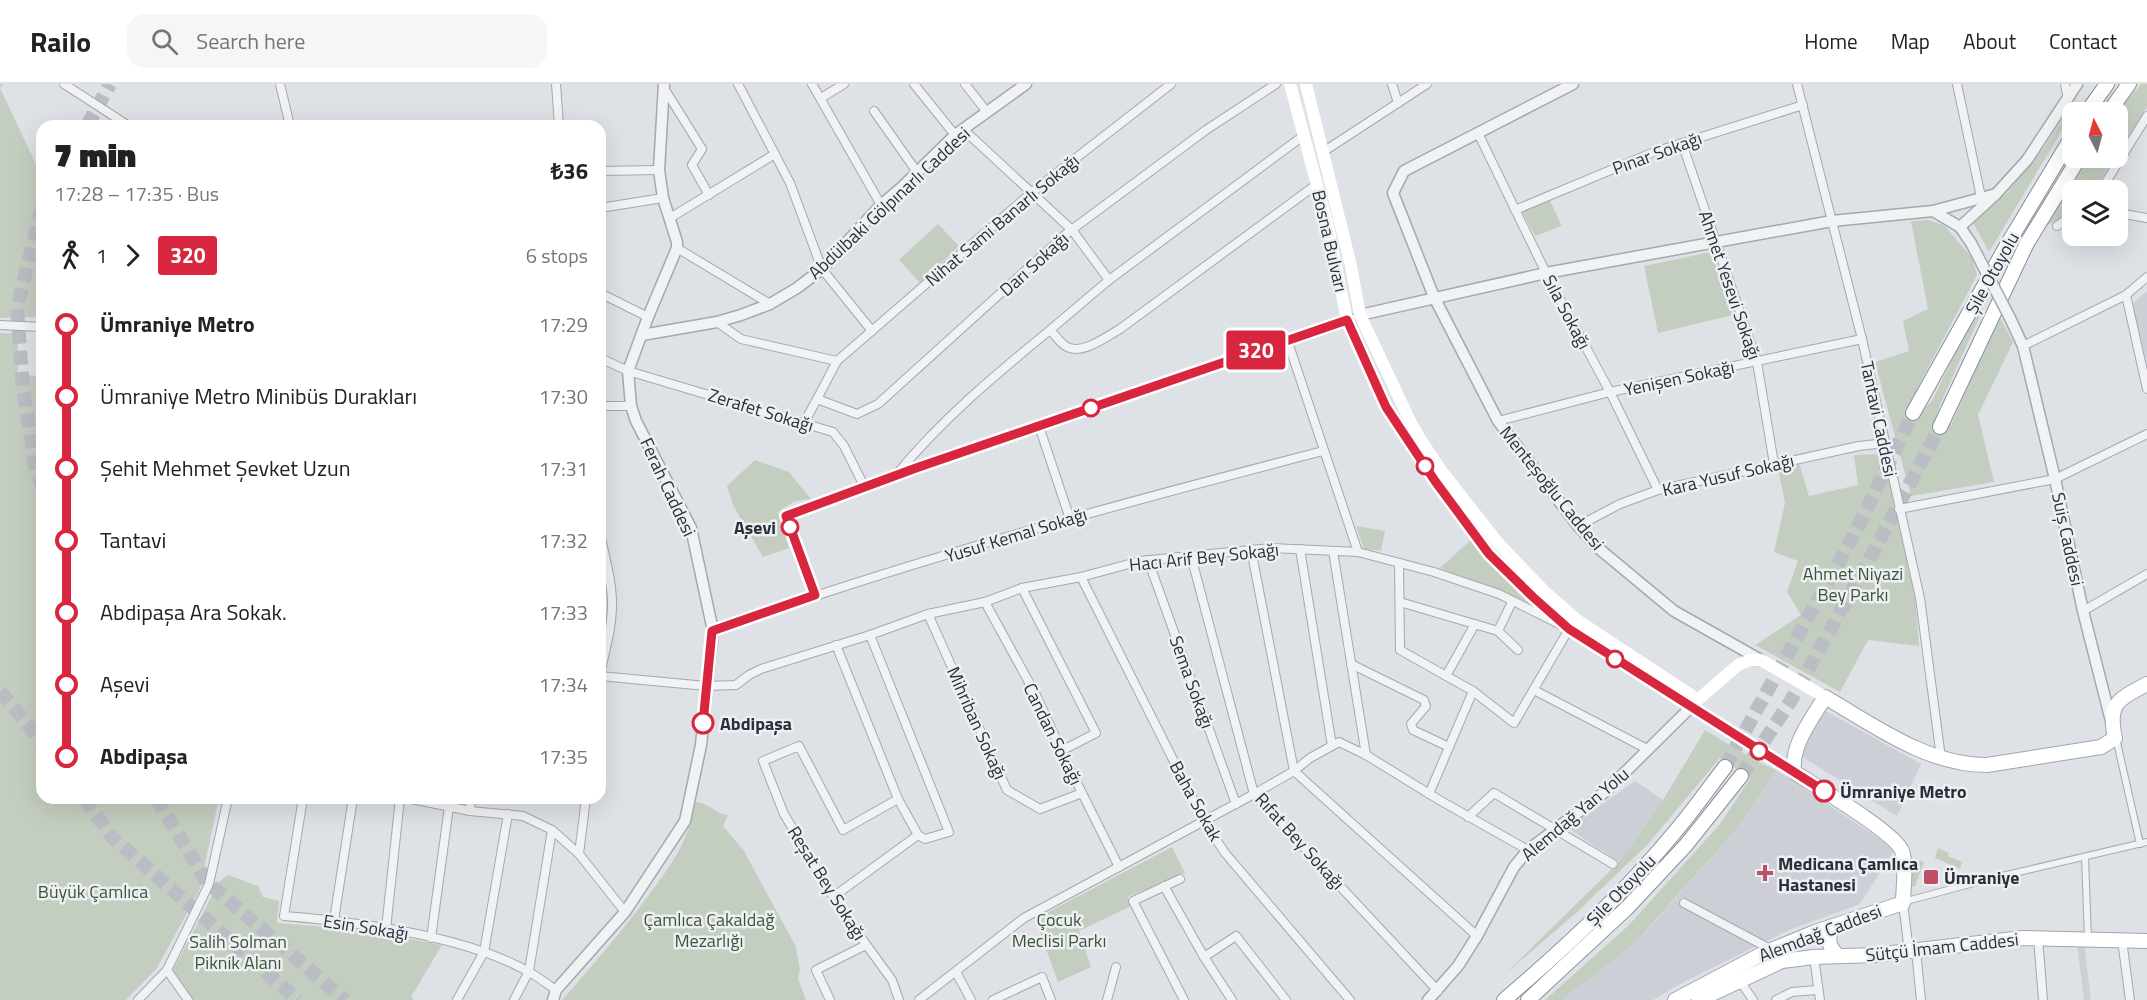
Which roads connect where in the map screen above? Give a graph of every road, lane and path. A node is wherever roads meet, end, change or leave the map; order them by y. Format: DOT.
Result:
graph roads {
  1 [pos="64,84"];
  2 [pos="280,84"];
  3 [pos="556,84"];
  4 [pos="738,84"];
  5 [pos="812,84"];
  6 [pos="844,84"];
  7 [pos="914,84"];
  8 [pos="965,84"];
  9 [pos="1171,84"];
  10 [pos="1276,84"];
  11 [pos="1290,84"];
  12 [pos="1306,84"];
  13 [pos="1392,84"];
  14 [pos="1427,84"];
  15 [pos="1573,84"];
  16 [pos="1797,84"];
  17 [pos="1957,84"];
  18 [pos="2065,84"];
  19 [pos="2077,84"];
  20 [pos="2129,84"];
  21 [pos="1022,85"];
  22 [pos="664,86"];
  23 [pos="2104,88"];
  24 [pos="821,98"];
  25 [pos="2068,99"];
  26 [pos="2094,102"];
  27 [pos="2116,102"];
  28 [pos="1398,103"];
  29 [pos="1803,105"];
  30 [pos="874,111"];
  31 [pos="987,112"];
  32 [pos="2147,116"];
  33 [pos="120,120"];
  34 [pos="289,120"];
  35 [pos="559,120"];
  36 [pos="960,132"];
  37 [pos="1478,133"];
  38 [pos="1303,136"];
  39 [pos="1682,143"];
  40 [pos="1323,152"];
  41 [pos="2062,153"];
  42 [pos="775,154"];
  43 [pos="2073,168"];
  44 [pos="659,170"];
  45 [pos="606,171"];
  46 [pos="917,172"];
  47 [pos="2107,180"];
  48 [pos="1317,183"];
  49 [pos="1031,193"];
  50 [pos="1996,194"];
  51 [pos="708,195"];
  52 [pos="1981,197"];
  53 [pos="663,198"];
  54 [pos="881,205"];
  55 [pos="606,207"];
  56 [pos="1515,210"];
  57 [pos="1934,211"];
  58 [pos="2128,215"];
  59 [pos="670,218"];
  60 [pos="2147,218"];
  61 [pos="1832,221"];
  62 [pos="2062,223"];
  63 [pos="2057,226"];
  64 [pos="1960,227"];
  65 [pos="1072,230"];
  66 [pos="1717,243"];
  67 [pos="677,248"];
  68 [pos="822,269"];
  69 [pos="1545,273"];
  70 [pos="2147,277"];
  71 [pos="1109,280"];
  72 [pos="2126,295"];
  73 [pos="606,296"];
  74 [pos="1434,297"];
  75 [pos="770,304"];
  76 [pos="1360,315"];
  77 [pos="648,317"];
  78 [pos="1347,320"];
  79 [pos="717,322"];
  80 [pos="0,325"];
  81 [pos="36,327"];
  82 [pos="1050,330"];
  83 [pos="872,331"];
  84 [pos="642,335"];
  85 [pos="1287,339"];
  86 [pos="1862,339"];
  87 [pos="2023,346"];
  88 [pos="606,361"];
  89 [pos="837,361"];
  90 [pos="1757,362"];
  91 [pos="628,371"];
  92 [pos="2147,389"];
  93 [pos="1610,392"];
  94 [pos="817,399"];
  95 [pos="631,405"];
  96 [pos="606,406"];
  97 [pos="1913,413"];
  98 [pos="1498,421"];
  99 [pos="804,423"];
  100 [pos="1039,426"];
  101 [pos="1940,427"];
  102 [pos="2147,434"];
  103 [pos="1885,443"];
  104 [pos="1323,451"];
  105 [pos="1774,464"];
  106 [pos="896,476"];
  107 [pos="2055,479"];
  108 [pos="865,488"];
  109 [pos="1658,490"];
  110 [pos="1899,509"];
  111 [pos="1070,519"];
  112 [pos="1578,526"];
  113 [pos="1251,549"];
  114 [pos="1300,549"];
  115 [pos="1333,550"];
  116 [pos="1358,552"];
  117 [pos="1191,556"];
  118 [pos="1148,560"];
  119 [pos="606,562"];
  120 [pos="1400,563"];
  121 [pos="2147,574"];
  122 [pos="1081,577"];
  123 [pos="1022,588"];
  124 [pos="815,595"];
  125 [pos="985,602"];
  126 [pos="1400,602"];
  127 [pos="1512,602"];
  128 [pos="2083,611"];
  129 [pos="928,614"];
  130 [pos="1475,624"];
  131 [pos="1569,629"];
  132 [pos="712,631"];
  133 [pos="1498,632"];
  134 [pos="870,635"];
  135 [pos="836,645"];
  136 [pos="606,646"];
  137 [pos="1737,647"];
  138 [pos="1518,650"];
  139 [pos="1761,660"];
  140 [pos="1351,664"];
  141 [pos="1738,665"];
  142 [pos="606,676"];
  143 [pos="1446,676"];
  144 [pos="2101,684"];
  145 [pos="2147,684"];
  146 [pos="706,686"];
  147 [pos="1534,690"];
  148 [pos="1473,691"];
  149 [pos="2124,696"];
  150 [pos="1825,697"];
  151 [pos="1694,703"];
  152 [pos="2112,722"];
  153 [pos="2115,738"];
  154 [pos="1332,746"];
  155 [pos="1449,747"];
  156 [pos="1649,750"];
  157 [pos="1061,751"];
  158 [pos="1366,755"];
  159 [pos="1941,758"];
  160 [pos="1725,767"];
  161 [pos="1294,771"];
  162 [pos="1794,772"];
  163 [pos="1741,776"];
  164 [pos="1082,793"];
  165 [pos="1254,794"];
  166 [pos="1429,794"];
  167 [pos="898,799"];
  168 [pos="227,804"];
  169 [pos="302,804"];
  170 [pos="351,804"];
  171 [pos="399,804"];
  172 [pos="435,804"];
  173 [pos="471,804"];
  174 [pos="585,804"];
  175 [pos="1236,804"];
  176 [pos="449,807"];
  177 [pos="470,811"];
  178 [pos="508,814"];
  179 [pos="1468,817"];
  180 [pos="1204,821"];
  181 [pos="1555,829"];
  182 [pos="552,830"];
  183 [pos="918,834"];
  184 [pos="2143,843"];
  185 [pos="1528,850"];
  186 [pos="579,855"];
  187 [pos="2085,857"];
  188 [pos="1613,864"];
  189 [pos="1119,867"];
  190 [pos="1180,879"];
  191 [pos="1164,886"];
  192 [pos="833,897"];
  193 [pos="1684,903"];
  194 [pos="1903,903"];
  195 [pos="625,912"];
  196 [pos="334,920"];
  197 [pos="1833,926"];
  198 [pos="386,929"];
  199 [pos="1477,936"];
  200 [pos="1806,936"];
  201 [pos="431,938"];
  202 [pos="2038,938"];
  203 [pos="2088,939"];
  204 [pos="2122,940"];
  205 [pos="2147,940"];
  206 [pos="866,945"];
  207 [pos="1772,950"];
  208 [pos="1912,951"];
  209 [pos="484,952"];
  210 [pos="1839,956"];
  211 [pos="1204,957"];
  212 [pos="1814,957"];
  213 [pos="1116,967"];
  214 [pos="166,970"];
  215 [pos="529,971"];
  216 [pos="956,972"];
  217 [pos="1736,975"];
  218 [pos="1817,990"];
  219 [pos="1438,991"];
  220 [pos="555,995"];
  221 [pos="138,1000"];
  222 [pos="188,1000"];
  223 [pos="457,1000"];
  224 [pos="514,1000"];
  225 [pos="830,1000"];
  226 [pos="900,1000"];
  227 [pos="919,1000"];
  228 [pos="971,1000"];
  229 [pos="993,1000"];
  230 [pos="1050,1000"];
  231 [pos="1107,1000"];
  232 [pos="1184,1000"];
  233 [pos="1232,1000"];
  234 [pos="1286,1000"];
  235 [pos="1350,1000"];
  236 [pos="1428,1000"];
  237 [pos="1504,1000"];
  238 [pos="1528,1000"];
  239 [pos="1676,1000"];
  240 [pos="1700,1000"];
  241 [pos="1753,1000"];
  242 [pos="1776,1000"];
  243 [pos="1820,1000"];
  244 [pos="1921,1000"];
  245 [pos="2043,1000"];
  246 [pos="2130,1000"];
  1 -- 33 [label="street"];
  2 -- 34 [label="street"];
  3 -- 35 [label="street"];
  4 -- 42 [label="street"];
  5 -- 24 [label="street"];
  6 -- 24 [label="street"];
  7 -- 36 [label="street"];
  8 -- 31 [label="street"];
  9 -- 49 [label="street, Nihat Sami Banarlı Sokağı"];
  10 -- 65 [label="street, Darı Sokağı"];
  11 -- 38 [label="main road, Bosna Bulvarı"];
  12 -- 40 [label="main road, Bosna Bulvarı"];
  13 -- 28 [label="street"];
  14 -- 28 [label="street"];
  15 -- 37 [label="street, Menteşoğlu Caddesi"];
  16 -- 29 [label="street, Tantavi Caddesi"];
  17 -- 52 [label="street"];
  18 -- 25 [label="street"];
  19 -- 25 [label="street"];
  20 -- 27 [label="main road"];
  21 -- 31 [label="street, Abdülbaki Gölpınarlı Caddesi"];
  22 -- 44 [label="street"];
  22 -- 51 [label="street"];
  23 -- 26 [label="main road"];
  24 -- 54 [label="street"];
  25 -- 50 [label="street"];
  28 -- 40 [label="street"];
  29 -- 39 [label="street, Pınar Sokağı"];
  29 -- 61 [label="street, Tantavi Caddesi"];
  30 -- 46 [label="street"];
  31 -- 36 [label="street, Abdülbaki Gölpınarlı Caddesi"];
  32 -- 47 [label="street"];
  36 -- 46 [label="street, Abdülbaki Gölpınarlı Caddesi"];
  36 -- 49 [label="street"];
  37 -- 56 [label="street, Sıla Sokağı"];
  37 -- 74 [label="street, Menteşoğlu Caddesi"];
  38 -- 48 [label="main road, Bosna Bulvarı"];
  38 -- 71 [label="street"];
  39 -- 56 [label="street, Pınar Sokağı"];
  39 -- 66 [label="street, Ahmet Yesevi Sokağı"];
  40 -- 76 [label="main road, Bosna Bulvarı"];
  41 -- 97 [label="main road, Şile Otoyolu"];
  42 -- 51 [label="street"];
  42 -- 68 [label="street"];
  43 -- 101 [label="main road, Şile Otoyolu"];
  44 -- 45 [label="street"];
  44 -- 53 [label="street"];
  46 -- 54 [label="street, Abdülbaki Gölpınarlı Caddesi"];
  48 -- 78 [label="main road, Bosna Bulvarı"];
  48 -- 82 [label="street"];
  49 -- 65 [label="street"];
  49 -- 83 [label="street, Nihat Sami Banarlı Sokağı"];
  50 -- 52 [label="street"];
  50 -- 64 [label="street"];
  51 -- 59 [label="street"];
  52 -- 57 [label="street"];
  53 -- 55 [label="street"];
  53 -- 59 [label="street"];
  54 -- 68 [label="street, Abdülbaki Gölpınarlı Caddesi"];
  56 -- 69 [label="street, Sıla Sokağı"];
  57 -- 61 [label="street"];
  57 -- 64 [label="street"];
  58 -- 60 [label="street"];
  59 -- 67 [label="street"];
  61 -- 66 [label="street"];
  61 -- 86 [label="street, Tantavi Caddesi"];
  62 -- 63 [label="street"];
  64 -- 87 [label="street, Suiş Caddesi, bridge"];
  65 -- 71 [label="street"];
  65 -- 94 [label="street, Darı Sokağı"];
  66 -- 69 [label="street"];
  66 -- 90 [label="street, Ahmet Yesevi Sokağı"];
  67 -- 75 [label="street"];
  67 -- 77 [label="street, Ferah Caddesi"];
  68 -- 75 [label="street, Abdülbaki Gölpınarlı Caddesi"];
  68 -- 83 [label="street"];
  69 -- 74 [label="street"];
  69 -- 93 [label="street, Sıla Sokağı"];
  70 -- 72 [label="street"];
  71 -- 82 [label="street"];
  72 -- 87 [label="street"];
  72 -- 92 [label="street"];
  73 -- 77 [label="street"];
  74 -- 76 [label="street"];
  74 -- 98 [label="street, Menteşoğlu Caddesi"];
  75 -- 79 [label="street, Abdülbaki Gölpınarlı Caddesi"];
  76 -- 78 [label="street"];
  76 -- 151 [label="main road, Bosna Bulvarı"];
  77 -- 84 [label="street, Ferah Caddesi"];
  78 -- 85 [label="street"];
  78 -- 131 [label="main road, Bosna Bulvarı"];
  79 -- 84 [label="street, Abdülbaki Gölpınarlı Caddesi"];
  79 -- 89 [label="street"];
  80 -- 81 [label="street"];
  82 -- 106 [label="street"];
  83 -- 89 [label="street, Nihat Sami Banarlı Sokağı"];
  84 -- 91 [label="street, Ferah Caddesi"];
  85 -- 100 [label="street"];
  85 -- 104 [label="street"];
  86 -- 90 [label="street, Yenişen Sokağı"];
  86 -- 103 [label="street, Tantavi Caddesi"];
  87 -- 107 [label="street, Suiş Caddesi"];
  88 -- 91 [label="street, Zerafet Sokağı"];
  89 -- 94 [label="street, Nihat Sami Banarlı Sokağı"];
  90 -- 93 [label="street, Yenişen Sokağı"];
  90 -- 105 [label="street, Ahmet Yesevi Sokağı"];
  91 -- 95 [label="street, Ferah Caddesi"];
  91 -- 99 [label="street, Zerafet Sokağı"];
  93 -- 98 [label="street, Yenişen Sokağı"];
  93 -- 109 [label="street, Sıla Sokağı"];
  94 -- 99 [label="street"];
  95 -- 96 [label="street"];
  95 -- 132 [label="street, Ferah Caddesi"];
  98 -- 112 [label="street, Menteşoğlu Caddesi"];
  99 -- 108 [label="street, Zerafet Sokağı"];
  100 -- 106 [label="street"];
  100 -- 111 [label="street"];
  102 -- 107 [label="street"];
  103 -- 105 [label="street, Kara Yusuf Sokağı"];
  103 -- 110 [label="street, Tantavi Caddesi"];
  104 -- 111 [label="street, Yusuf Kemal Sokağı"];
  104 -- 116 [label="street"];
  105 -- 109 [label="street, Kara Yusuf Sokağı"];
  106 -- 108 [label="street"];
  107 -- 110 [label="street"];
  107 -- 128 [label="street, Suiş Caddesi"];
  108 -- 124 [label="street"];
  109 -- 112 [label="street, Kara Yusuf Sokağı"];
  110 -- 159 [label="street, Tantavi Caddesi"];
  111 -- 124 [label="street, Yusuf Kemal Sokağı"];
  112 -- 137 [label="street, Menteşoğlu Caddesi"];
  113 -- 114 [label="street, Hacı Arif Bey Sokağı"];
  113 -- 117 [label="street, Hacı Arif Bey Sokağı"];
  113 -- 161 [label="street"];
  114 -- 115 [label="street, Hacı Arif Bey Sokağı"];
  114 -- 154 [label="street"];
  115 -- 116 [label="street, Hacı Arif Bey Sokağı"];
  115 -- 140 [label="street"];
  116 -- 120 [label="street, Hacı Arif Bey Sokağı"];
  117 -- 118 [label="street, Hacı Arif Bey Sokağı"];
  117 -- 165 [label="street, Rıfat Bey Sokağı"];
  118 -- 122 [label="street, Hacı Arif Bey Sokağı"];
  118 -- 175 [label="street, Sema Sokağı"];
  119 -- 136 [label="street"];
  120 -- 126 [label="street"];
  120 -- 127 [label="street, Hacı Arif Bey Sokağı"];
  121 -- 128 [label="street"];
  122 -- 123 [label="street, Hacı Arif Bey Sokağı"];
  122 -- 180 [label="street, Baha Sokak"];
  123 -- 125 [label="street, Hacı Arif Bey Sokağı"];
  123 -- 157 [label="street"];
  124 -- 132 [label="street, Yusuf Kemal Sokağı"];
  125 -- 129 [label="street, Hacı Arif Bey Sokağı"];
  125 -- 157 [label="street, Candan Sokağı"];
  126 -- 130 [label="street"];
  126 -- 143 [label="street"];
  127 -- 131 [label="street, Hacı Arif Bey Sokağı"];
  127 -- 133 [label="street"];
  128 -- 144 [label="street, Suiş Caddesi"];
  129 -- 134 [label="street, Hacı Arif Bey Sokağı"];
  129 -- 164 [label="street, Mihriban Sokağı"];
  130 -- 133 [label="street"];
  130 -- 143 [label="street"];
  131 -- 147 [label="street"];
  131 -- 151 [label="main road, Bosna Bulvarı"];
  132 -- 146 [label="street, Ferah Caddesi"];
  133 -- 138 [label="street"];
  134 -- 135 [label="street, Hacı Arif Bey Sokağı"];
  134 -- 183 [label="street"];
  135 -- 146 [label="street, Hacı Arif Bey Sokağı"];
  135 -- 167 [label="street"];
  137 -- 139 [label="street, Menteşoğlu Caddesi"];
  137 -- 141 [label="street"];
  139 -- 141 [label="main road"];
  139 -- 150 [label="main road, Menteşoğlu Caddesi"];
  140 -- 155 [label="street"];
  140 -- 158 [label="street"];
  141 -- 151 [label="main road"];
  142 -- 146 [label="street"];
  143 -- 148 [label="street"];
  144 -- 149 [label="street"];
  144 -- 152 [label="street, Suiş Caddesi"];
  145 -- 149 [label="main road"];
  146 -- 195 [label="street, Ferah Caddesi"];
  147 -- 148 [label="street"];
  147 -- 156 [label="street"];
  148 -- 155 [label="street"];
  149 -- 152 [label="main road"];
  150 -- 159 [label="main road, Menteşoğlu Caddesi"];
  150 -- 162 [label="main road"];
  151 -- 156 [label="street, Alemdağ Yan Yolu"];
  151 -- 162 [label="main road, Bosna Bulvarı"];
  152 -- 153 [label="main road, Suiş Caddesi"];
  153 -- 159 [label="main road, Menteşoğlu Caddesi"];
  153 -- 184 [label="street, Suiş Caddesi"];
  154 -- 158 [label="street"];
  154 -- 161 [label="street"];
  155 -- 166 [label="street"];
  156 -- 181 [label="street, Alemdağ Yan Yolu"];
  157 -- 164 [label="street, Candan Sokağı"];
  158 -- 166 [label="street"];
  160 -- 237 [label="main road, Şile Otoyolu"];
  161 -- 165 [label="street"];
  161 -- 199 [label="street"];
  162 -- 194 [label="main road, Bosna Bulvarı"];
  163 -- 238 [label="main road, Şile Otoyolu"];
  164 -- 189 [label="street, Candan Sokağı"];
  165 -- 175 [label="street"];
  165 -- 219 [label="street, Rıfat Bey Sokağı"];
  166 -- 179 [label="street"];
  167 -- 183 [label="street"];
  167 -- 192 [label="street, Reşat Bey Sokağı"];
  168 -- 214 [label="street"];
  169 -- 196 [label="street, Esin Sokağı"];
  170 -- 196 [label="street"];
  171 -- 198 [label="street"];
  172 -- 176 [label="street"];
  173 -- 177 [label="street"];
  174 -- 186 [label="street"];
  175 -- 180 [label="street"];
  176 -- 177 [label="street"];
  176 -- 201 [label="street"];
  177 -- 178 [label="street"];
  178 -- 182 [label="street"];
  178 -- 209 [label="street"];
  179 -- 181 [label="street"];
  179 -- 185 [label="street"];
  180 -- 189 [label="street"];
  180 -- 235 [label="street, Baha Sokak"];
  181 -- 185 [label="street, Alemdağ Yan Yolu"];
  181 -- 188 [label="street"];
  182 -- 186 [label="street"];
  182 -- 215 [label="street"];
  183 -- 192 [label="street"];
  184 -- 187 [label="street, Alemdağ Caddesi"];
  185 -- 199 [label="street, Alemdağ Yan Yolu"];
  186 -- 195 [label="street"];
  187 -- 194 [label="street, Alemdağ Caddesi"];
  187 -- 203 [label="street"];
  189 -- 216 [label="street"];
  190 -- 191 [label="street"];
  191 -- 211 [label="street"];
  191 -- 232 [label="street"];
  192 -- 206 [label="street, Reşat Bey Sokağı"];
  193 -- 207 [label="street"];
  194 -- 197 [label="main road, Alemdağ Caddesi"];
  194 -- 208 [label="street"];
  195 -- 220 [label="street, Ferah Caddesi"];
  196 -- 198 [label="street, Esin Sokağı"];
  197 -- 200 [label="main road, Alemdağ Caddesi"];
  197 -- 210 [label="main road"];
  198 -- 201 [label="street, Esin Sokağı"];
  199 -- 219 [label="street, Alemdağ Yan Yolu"];
  200 -- 207 [label="main road, Alemdağ Caddesi"];
  200 -- 212 [label="main road"];
  201 -- 209 [label="street, Esin Sokağı"];
  202 -- 203 [label="main road, Sütçü İmam Caddesi"];
  202 -- 208 [label="main road, Sütçü İmam Caddesi"];
  202 -- 245 [label="street"];
  203 -- 204 [label="main road, Sütçü İmam Caddesi"];
  204 -- 205 [label="main road, Sütçü İmam Caddesi"];
  204 -- 246 [label="street"];
  206 -- 225 [label="street"];
  206 -- 226 [label="street, Reşat Bey Sokağı"];
  207 -- 217 [label="main road, Alemdağ Caddesi"];
  208 -- 210 [label="main road, Sütçü İmam Caddesi"];
  208 -- 244 [label="street"];
  209 -- 215 [label="street, Esin Sokağı"];
  209 -- 223 [label="street"];
  210 -- 212 [label="main road, Sütçü İmam Caddesi"];
  211 -- 233 [label="street"];
  211 -- 234 [label="street"];
  212 -- 217 [label="main road, Sütçü İmam Caddesi"];
  212 -- 218 [label="street"];
  213 -- 231 [label="street"];
  214 -- 221 [label="street"];
  214 -- 222 [label="street"];
  215 -- 220 [label="street, Esin Sokağı"];
  215 -- 224 [label="street"];
  216 -- 227 [label="street"];
  216 -- 228 [label="street"];
  217 -- 239 [label="main road, Alemdağ Caddesi"];
  217 -- 240 [label="main road, Alemdağ Caddesi"];
  217 -- 241 [label="street"];
  218 -- 242 [label="street"];
  218 -- 243 [label="street"];
  219 -- 236 [label="street, Alemdağ Yan Yolu"];
  229 -- 230 [label="street"];
}
